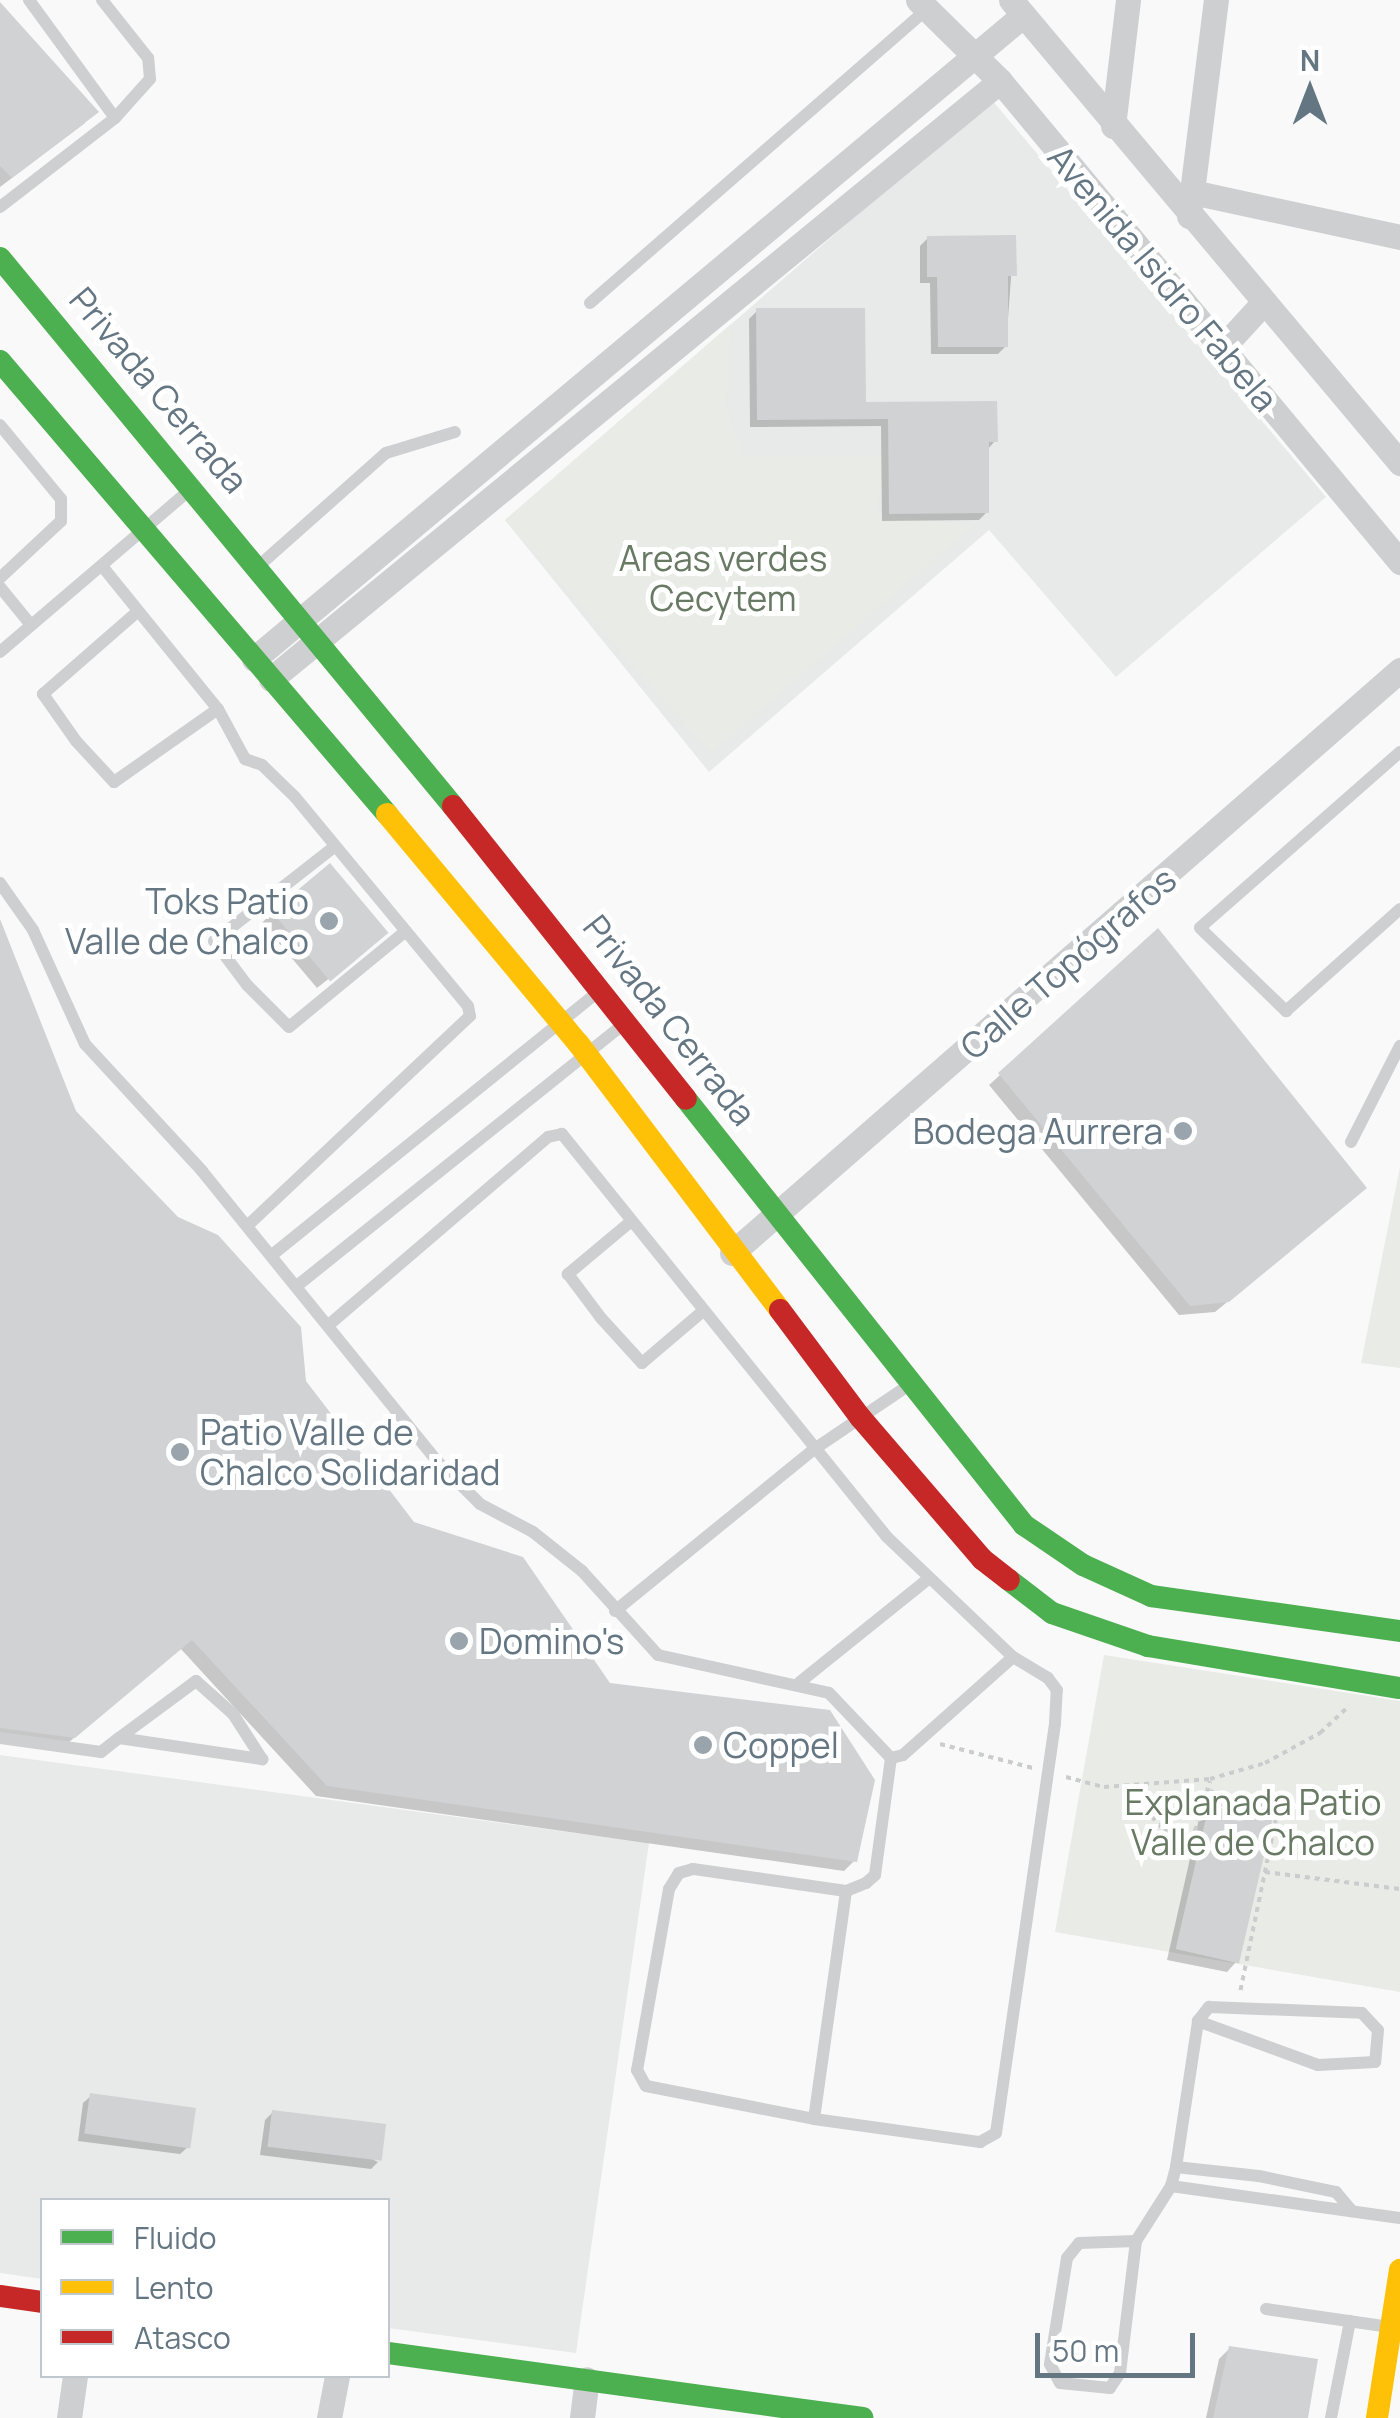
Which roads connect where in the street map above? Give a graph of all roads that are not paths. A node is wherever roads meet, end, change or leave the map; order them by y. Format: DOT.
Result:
graph roads {
  1 [pos="29,0"];
  2 [pos="102,0"];
  3 [pos="1128,0"];
  4 [pos="1216,0"];
  5 [pos="922,4"];
  6 [pos="1016,8"];
  7 [pos="976,56"];
  8 [pos="1000,81"];
  9 [pos="115,118"];
  10 [pos="1113,126"];
  11 [pos="1190,204"];
  12 [pos="0,207"];
  13 [pos="1400,236"];
  14 [pos="0,258"];
  15 [pos="1264,302"];
  16 [pos="590,303"];
  17 [pos="657,324"];
  18 [pos="677,348"];
  19 [pos="1221,349"];
  20 [pos="0,361"];
  21 [pos="0,425"];
  22 [pos="455,432"];
  23 [pos="1400,463"];
  24 [pos="196,485"];
  25 [pos="145,524"];
  26 [pos="1400,562"];
  27 [pos="260,564"];
  28 [pos="102,566"];
  29 [pos="0,578"];
  30 [pos="0,587"];
  31 [pos="137,612"];
  32 [pos="31,625"];
  33 [pos="312,628"];
  34 [pos="0,652"];
  35 [pos="263,669"];
  36 [pos="1400,670"];
  37 [pos="218,709"];
  38 [pos="1400,752"];
  39 [pos="334,846"];
  40 [pos="0,883"];
  41 [pos="1400,909"];
  42 [pos="406,931"];
  43 [pos="603,988"];
  44 [pos="558,1020"];
  45 [pos="628,1022"];
  46 [pos="1400,1046"];
  47 [pos="584,1051"];
  48 [pos="1351,1142"];
  49 [pos="778,1218"];
  50 [pos="630,1223"];
  51 [pos="248,1226"];
  52 [pos="732,1253"];
  53 [pos="272,1255"];
  54 [pos="298,1284"];
  55 [pos="702,1311"];
  56 [pos="332,1324"];
  57 [pos="911,1384"];
  58 [pos="860,1417"];
  59 [pos="813,1450"];
  60 [pos="928,1579"];
  61 [pos="615,1611"];
  62 [pos="1400,1631"];
  63 [pos="1014,1657"];
  64 [pos="800,1682"];
  65 [pos="1400,1688"];
  66 [pos="0,1738"];
  67 [pos="119,1738"];
  68 [pos="890,1758"];
  69 [pos="846,1891"];
  70 [pos="1198,2021"];
  71 [pos="814,2119"];
  72 [pos="1176,2167"];
  73 [pos="1259,2176"];
  74 [pos="1171,2186"];
  75 [pos="1258,2198"];
  76 [pos="1352,2211"];
  77 [pos="1400,2218"];
  78 [pos="1136,2240"];
  79 [pos="1400,2270"];
  80 [pos="0,2296"];
  81 [pos="40,2302"];
  82 [pos="1266,2310"];
  83 [pos="1350,2321"];
  84 [pos="1392,2327"];
  85 [pos="390,2352"];
  86 [pos="75,2378"];
  87 [pos="336,2378"];
  88 [pos="588,2379"];
  89 [pos="850,2417"];
  90 [pos="69,2418"];
  91 [pos="329,2418"];
  92 [pos="582,2418"];
  93 [pos="1330,2418"];
  94 [pos="1377,2418"];
  1 -- 9 [label="lane"];
  2 -- 9 [label="lane"];
  3 -- 10 [label="street"];
  4 -- 11 [label="street"];
  5 -- 7 [label="street, Avenida Isidro Fabela"];
  5 -- 16 [label="lane"];
  6 -- 7 [label="street"];
  6 -- 10 [label="street, Avenida Isidro Fabela"];
  7 -- 8 [label="street, Avenida Isidro Fabela"];
  7 -- 17 [label="street"];
  8 -- 18 [label="street"];
  8 -- 19 [label="street, Avenida Isidro Fabela"];
  9 -- 12 [label="lane"];
  10 -- 11 [label="street, Avenida Isidro Fabela"];
  11 -- 13 [label="street"];
  11 -- 15 [label="street, Avenida Isidro Fabela"];
  14 -- 24 [label="street, Privada Cerrada"];
  15 -- 19 [label="street"];
  15 -- 23 [label="street, Avenida Isidro Fabela"];
  17 -- 18 [label="street"];
  17 -- 33 [label="street"];
  18 -- 33 [label="street"];
  19 -- 26 [label="street, Avenida Isidro Fabela"];
  20 -- 25 [label="street"];
  21 -- 29 [label="lane"];
  22 -- 27 [label="lane"];
  24 -- 25 [label="lane"];
  24 -- 27 [label="street, Privada Cerrada"];
  25 -- 28 [label="lane"];
  25 -- 35 [label="street"];
  27 -- 33 [label="street, Privada Cerrada"];
  28 -- 31 [label="lane"];
  28 -- 32 [label="lane"];
  30 -- 32 [label="lane"];
  31 -- 37 [label="lane"];
  31 -- 37 [label="lane"];
  32 -- 34 [label="lane"];
  33 -- 35 [label="street"];
  33 -- 43 [label="street, Privada Cerrada"];
  35 -- 44 [label="street"];
  36 -- 49 [label="street, Calle Topógrafos"];
  37 -- 39 [label="lane"];
  38 -- 41 [label="lane"];
  39 -- 42 [label="lane"];
  39 -- 42 [label="lane"];
  40 -- 51 [label="lane"];
  42 -- 51 [label="lane"];
  43 -- 44 [label="lane"];
  43 -- 45 [label="street, Privada Cerrada"];
  44 -- 47 [label="street"];
  44 -- 53 [label="lane"];
  45 -- 47 [label="lane"];
  45 -- 49 [label="street, Privada Cerrada"];
  46 -- 48 [label="lane"];
  47 -- 52 [label="street"];
  47 -- 54 [label="lane"];
  49 -- 52 [label="street, Calle Topógrafos"];
  49 -- 57 [label="street, Privada Cerrada"];
  50 -- 55 [label="lane"];
  50 -- 55 [label="lane"];
  50 -- 56 [label="lane"];
  51 -- 53 [label="lane"];
  52 -- 58 [label="street"];
  53 -- 54 [label="lane"];
  54 -- 56 [label="lane"];
  55 -- 59 [label="lane"];
  56 -- 61 [label="lane"];
  57 -- 58 [label="lane"];
  57 -- 62 [label="street, Privada Cerrada"];
  58 -- 59 [label="lane"];
  58 -- 65 [label="street"];
  59 -- 60 [label="lane"];
  59 -- 61 [label="lane"];
  60 -- 63 [label="lane"];
  60 -- 64 [label="lane"];
  61 -- 64 [label="lane"];
  63 -- 68 [label="lane"];
  63 -- 71 [label="lane"];
  64 -- 68 [label="lane"];
  66 -- 67 [label="lane"];
  67 -- 67 [label="lane"];
  68 -- 69 [label="lane"];
  69 -- 71 [label="lane"];
  69 -- 71 [label="lane"];
  70 -- 70 [label="lane"];
  70 -- 72 [label="lane"];
  72 -- 73 [label="lane"];
  72 -- 74 [label="lane"];
  73 -- 75 [label="lane"];
  73 -- 76 [label="lane"];
  74 -- 75 [label="lane"];
  74 -- 78 [label="lane"];
  75 -- 76 [label="lane"];
  76 -- 77 [label="lane"];
  78 -- 78 [label="lane"];
  79 -- 84 [label="street"];
  80 -- 81 [label="street"];
  82 -- 83 [label="lane"];
  83 -- 84 [label="lane"];
  83 -- 93 [label="lane"];
  84 -- 94 [label="street"];
  85 -- 88 [label="street"];
  86 -- 90 [label="street"];
  87 -- 91 [label="street"];
  88 -- 89 [label="street"];
  88 -- 92 [label="street"];
}
